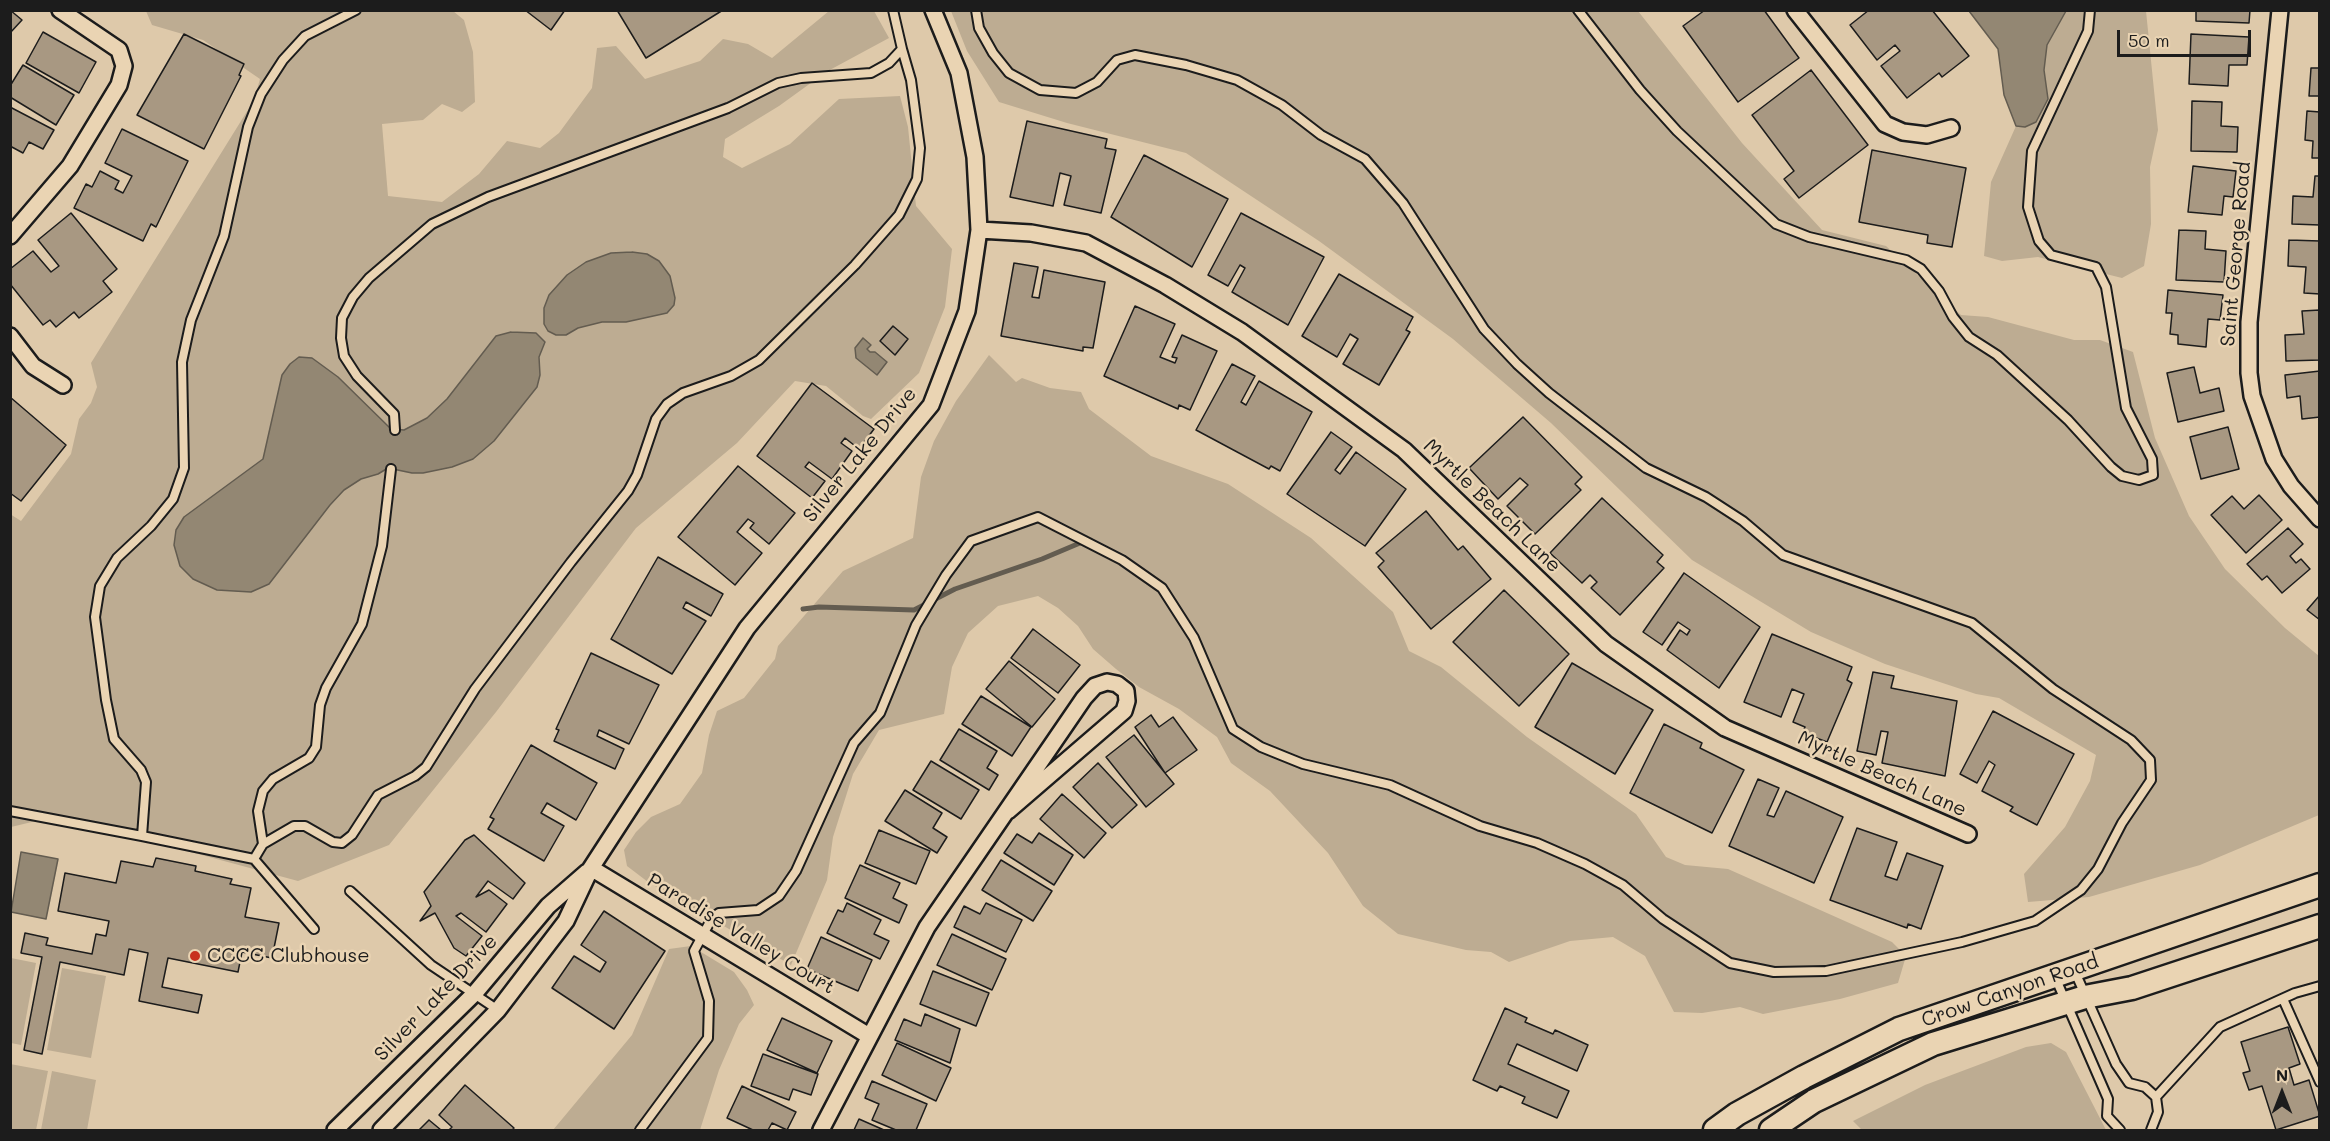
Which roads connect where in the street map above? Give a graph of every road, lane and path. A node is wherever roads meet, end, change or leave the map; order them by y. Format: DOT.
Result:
graph roads {
  1 [pos="60,10"];
  2 [pos="356,10"];
  3 [pos="893,10"];
  4 [pos="933,10"];
  5 [pos="976,10"];
  6 [pos="1578,10"];
  7 [pos="1796,10"];
  8 [pos="2090,10"];
  9 [pos="2280,10"];
  10 [pos="902,49"];
  11 [pos="1951,128"];
  12 [pos="979,230"];
  13 [pos="10,236"];
  14 [pos="10,336"];
  15 [pos="63,385"];
  16 [pos="395,429"];
  17 [pos="392,469"];
  18 [pos="2319,519"];
  19 [pos="10,811"];
  20 [pos="1008,811"];
  21 [pos="1968,834"];
  22 [pos="142,836"];
  23 [pos="263,844"];
  24 [pos="254,859"];
  25 [pos="591,868"];
  26 [pos="2319,885"];
  27 [pos="350,891"];
  28 [pos="2319,926"];
  29 [pos="314,929"];
  30 [pos="702,935"];
  31 [pos="2064,972"];
  32 [pos="2319,986"];
  33 [pos="475,993"];
  34 [pos="2283,999"];
  35 [pos="2075,1000"];
  36 [pos="498,1010"];
  37 [pos="869,1036"];
  38 [pos="2319,1082"];
  39 [pos="2156,1097"];
  40 [pos="335,1131"];
  41 [pos="381,1131"];
  42 [pos="640,1131"];
  43 [pos="821,1131"];
  44 [pos="1715,1131"];
  45 [pos="1771,1131"];
  46 [pos="2120,1131"];
  47 [pos="2151,1131"];
  1 -- 13 [label="street"];
  2 -- 22 [label="lane"];
  3 -- 10 [label="lane"];
  4 -- 12 [label="street, Silver Lake Drive"];
  5 -- 30 [label="lane"];
  6 -- 8 [label="lane"];
  7 -- 11 [label="street"];
  9 -- 18 [label="street, Saint George Road"];
  10 -- 16 [label="lane"];
  10 -- 23 [label="lane"];
  12 -- 21 [label="street, Myrtle Beach Lane"];
  12 -- 25 [label="street, Silver Lake Drive"];
  14 -- 15 [label="street"];
  17 -- 23 [label="lane"];
  19 -- 22 [label="lane"];
  20 -- 20 [label="street"];
  20 -- 37 [label="street"];
  22 -- 24 [label="lane"];
  23 -- 24 [label="lane"];
  24 -- 29 [label="lane"];
  25 -- 30 [label="street, Paradise Valley Court"];
  25 -- 33 [label="street, Silver Lake Drive"];
  25 -- 36 [label="street, Silver Lake Drive"];
  26 -- 31 [label="main road, Crow Canyon Road"];
  27 -- 33 [label="lane"];
  28 -- 35 [label="main road, Crow Canyon Road"];
  30 -- 37 [label="street, Paradise Valley Court"];
  30 -- 42 [label="lane"];
  31 -- 35 [label="lane"];
  31 -- 35 [label="lane"];
  31 -- 44 [label="main road, Crow Canyon Road"];
  32 -- 34 [label="lane"];
  33 -- 36 [label="lane"];
  33 -- 40 [label="street, Silver Lake Drive"];
  34 -- 38 [label="lane"];
  34 -- 39 [label="lane"];
  35 -- 39 [label="lane"];
  35 -- 45 [label="main road, Crow Canyon Road"];
  35 -- 46 [label="lane"];
  36 -- 41 [label="street, Silver Lake Drive"];
  37 -- 43 [label="street"];
  39 -- 47 [label="lane"];
}
